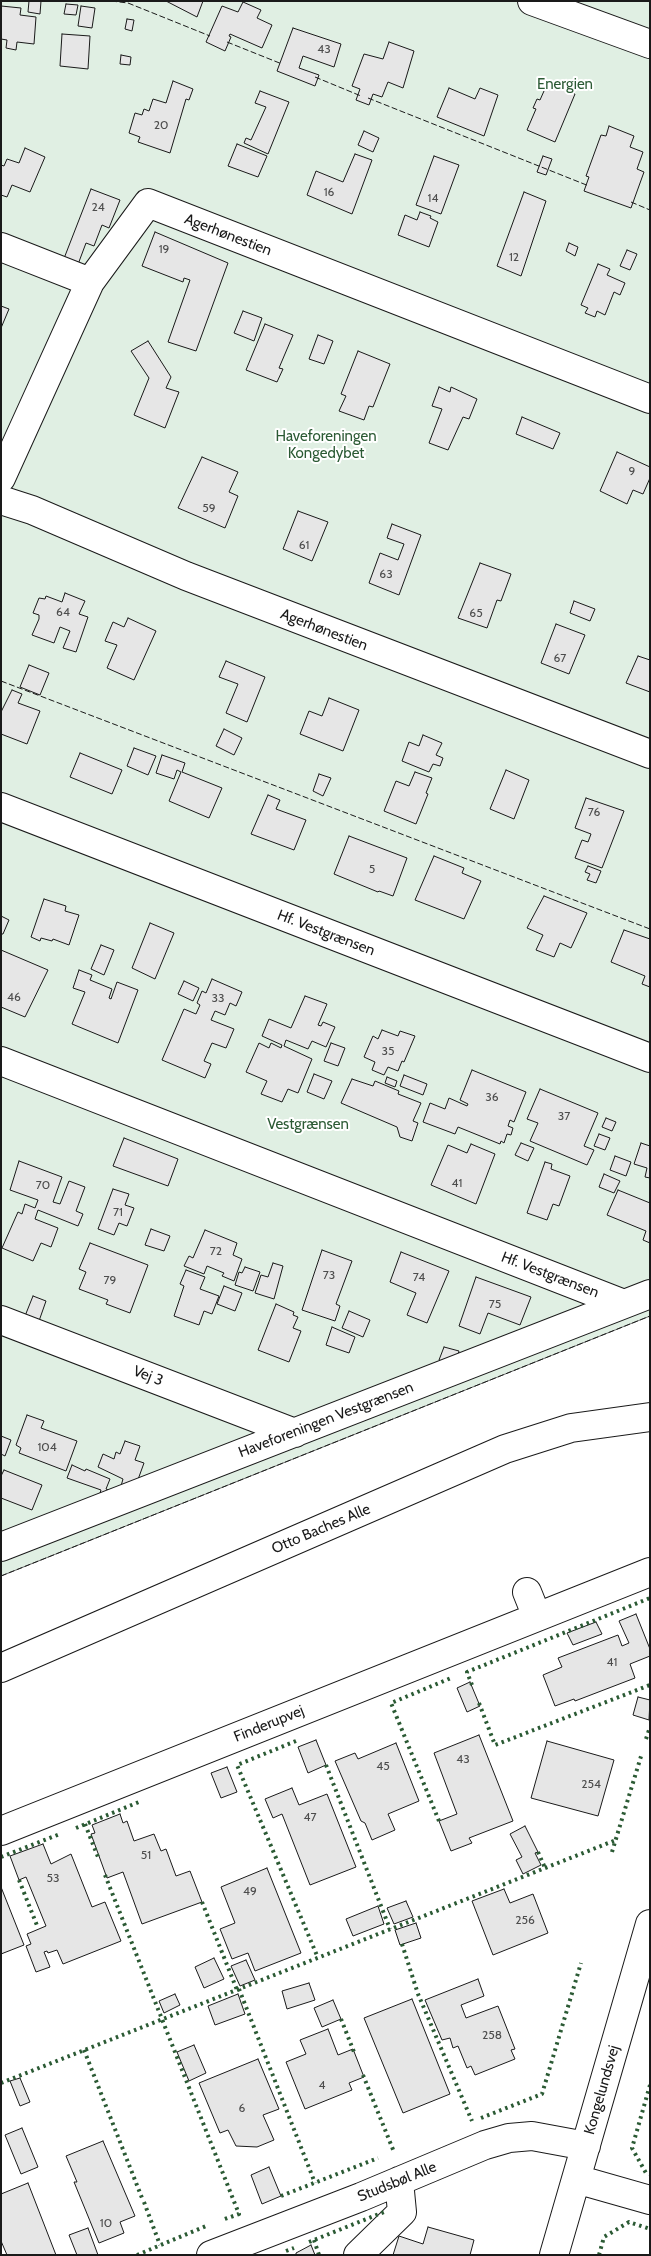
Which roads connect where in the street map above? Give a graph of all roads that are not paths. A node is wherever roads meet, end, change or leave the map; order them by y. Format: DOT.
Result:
graph roads {
  1 [pos="532,1"];
  2 [pos="650,44"];
  3 [pos="1,247"];
  4 [pos="90,282"];
  5 [pos="650,400"];
  6 [pos="1,478"];
  7 [pos="1,500"];
  8 [pos="650,754"];
  9 [pos="1,807"];
  10 [pos="650,1058"];
  11 [pos="1,1061"];
  12 [pos="650,1294"];
  13 [pos="624,1304"];
  14 [pos="1,1320"];
  15 [pos="650,1417"];
  16 [pos="294,1433"];
  17 [pos="1,1547"];
  18 [pos="650,1572"];
  19 [pos="527,1592"];
  20 [pos="537,1617"];
  21 [pos="1,1668"];
  22 [pos="1,1831"];
  23 [pos="650,1924"];
  24 [pos="586,2146"];
  25 [pos="576,2179"];
  26 [pos="399,2181"];
  27 [pos="650,2200"];
  28 [pos="212,2255"];
  29 [pos="358,2255"];
  30 [pos="554,2255"];
  1 -- 2 [label="street"];
  3 -- 4 [label="street"];
  4 -- 5 [label="street, Agerhønestien"];
  4 -- 6 [label="street, Agerhønestien"];
  7 -- 8 [label="street, Agerhønestien"];
  9 -- 10 [label="street, Hf. Vestgrænsen"];
  11 -- 13 [label="street, Hf. Vestgrænsen"];
  12 -- 13 [label="street, Haveforeningen Vestgrænsen"];
  13 -- 16 [label="street, Haveforeningen Vestgrænsen"];
  14 -- 16 [label="street, Vej 3"];
  15 -- 21 [label="street, Otto Baches Alle"];
  16 -- 17 [label="street, Haveforeningen Vestgrænsen"];
  18 -- 20 [label="street, Finderupvej"];
  19 -- 20 [label="street"];
  20 -- 22 [label="street, Finderupvej"];
  23 -- 24 [label="street, Kongelundsvej"];
  24 -- 25 [label="street, Kongelundsvej"];
  24 -- 26 [label="street, Studsbøl Alle"];
  25 -- 27 [label="street"];
  25 -- 30 [label="street, Kongelundsvej"];
  26 -- 28 [label="street, Studsbøl Alle"];
  26 -- 29 [label="street"];
}
